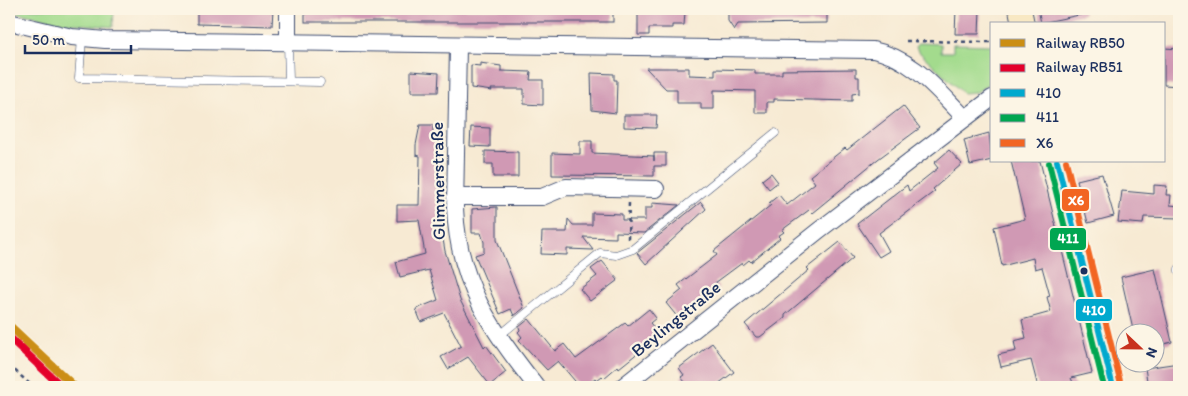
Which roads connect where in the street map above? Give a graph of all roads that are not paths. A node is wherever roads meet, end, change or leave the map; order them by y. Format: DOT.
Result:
graph roads {
  1 [pos="288,9"];
  2 [pos="1020,9"];
  3 [pos="9,22"];
  4 [pos="1023,22"];
  5 [pos="82,38"];
  6 [pos="288,43"];
  7 [pos="458,46"];
  8 [pos="289,81"];
  9 [pos="320,82"];
  10 [pos="990,99"];
  11 [pos="965,118"];
  12 [pos="775,133"];
  13 [pos="1057,162"];
  14 [pos="656,189"];
  15 [pos="455,197"];
  16 [pos="498,337"];
  17 [pos="537,387"];
  18 [pos="622,387"];
  19 [pos="1113,387"];
  1 -- 6 [label="street"];
  2 -- 4 [label="main road"];
  3 -- 5 [label="street"];
  5 -- 6 [label="street"];
  5 -- 8 [label="lane"];
  6 -- 7 [label="street"];
  6 -- 8 [label="lane"];
  7 -- 11 [label="street"];
  7 -- 15 [label="street, Glimmerstraße"];
  8 -- 9 [label="lane"];
  10 -- 11 [label="street, Beylingstraße"];
  11 -- 18 [label="street, Beylingstraße"];
  12 -- 16 [label="lane"];
  13 -- 19 [label="main road"];
  14 -- 15 [label="street"];
  15 -- 16 [label="street, Glimmerstraße"];
  16 -- 17 [label="street, Glimmerstraße"];
}
